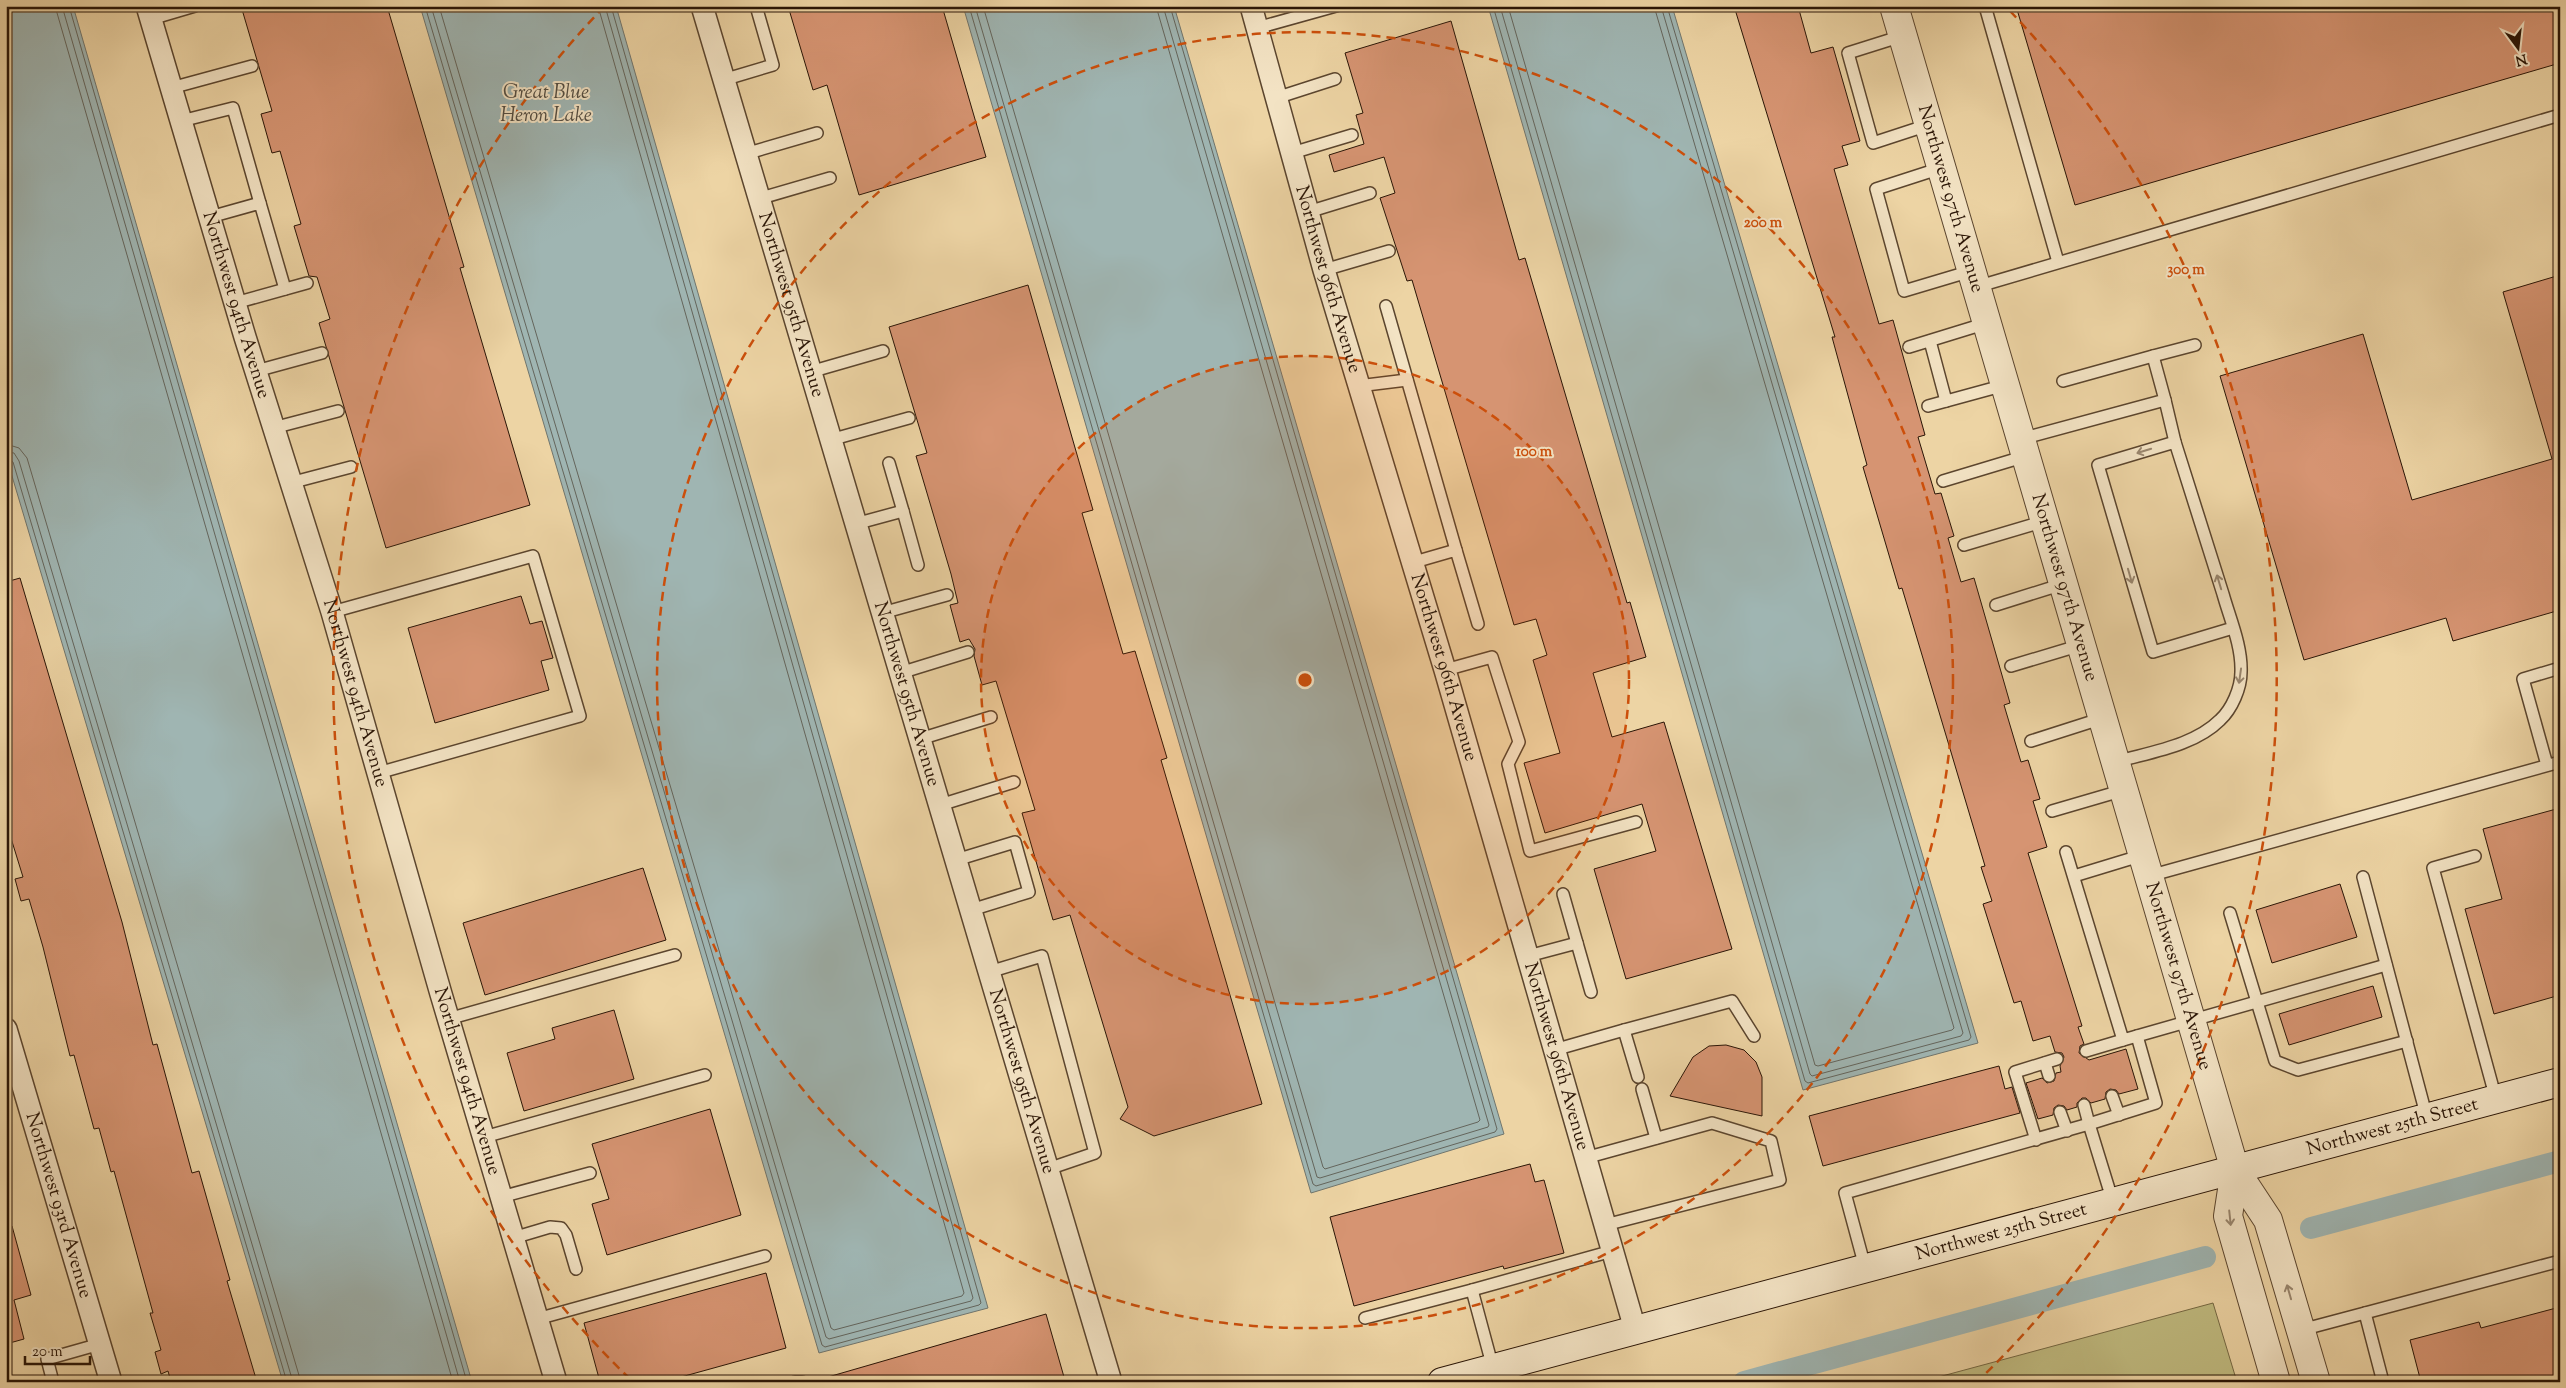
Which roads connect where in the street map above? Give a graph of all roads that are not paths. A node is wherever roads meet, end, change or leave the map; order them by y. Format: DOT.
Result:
graph roads {
  1 [pos="195,6"];
  2 [pos="702,6"];
  3 [pos="756,6"];
  4 [pos="1250,6"];
  5 [pos="1336,6"];
  6 [pos="1894,6"];
  7 [pos="1985,6"];
  8 [pos="149,12"];
  9 [pos="1257,28"];
  10 [pos="1902,36"];
  11 [pos="252,66"];
  12 [pos="1335,79"];
  13 [pos="723,80"];
  14 [pos="171,88"];
  15 [pos="1276,98"];
  16 [pos="2560,115"];
  17 [pos="181,121"];
  18 [pos="1928,125"];
  19 [pos="817,133"];
  20 [pos="1352,135"];
  21 [pos="1292,153"];
  22 [pos="745,154"];
  23 [pos="1941,168"];
  24 [pos="830,178"];
  25 [pos="1370,193"];
  26 [pos="758,199"];
  27 [pos="260,203"];
  28 [pos="1308,212"];
  29 [pos="210,217"];
  30 [pos="1389,250"];
  31 [pos="2058,262"];
  32 [pos="1324,270"];
  33 [pos="1974,279"];
  34 [pos="307,283"];
  35 [pos="285,289"];
  36 [pos="235,303"];
  37 [pos="1386,306"];
  38 [pos="1987,323"];
  39 [pos="1930,341"];
  40 [pos="2195,344"];
  41 [pos="1909,347"];
  42 [pos="883,351"];
  43 [pos="322,353"];
  44 [pos="2153,356"];
  45 [pos="256,371"];
  46 [pos="810,372"];
  47 [pos="1407,380"];
  48 [pos="2064,381"];
  49 [pos="2005,385"];
  50 [pos="1358,386"];
  51 [pos="2165,400"];
  52 [pos="1946,401"];
  53 [pos="1928,406"];
  54 [pos="338,411"];
  55 [pos="909,418"];
  56 [pos="274,428"];
  57 [pos="830,440"];
  58 [pos="2176,442"];
  59 [pos="2023,447"];
  60 [pos="889,463"];
  61 [pos="352,467"];
  62 [pos="1944,481"];
  63 [pos="290,482"];
  64 [pos="903,511"];
  65 [pos="2045,521"];
  66 [pos="856,524"];
  67 [pos="1964,545"];
  68 [pos="1456,550"];
  69 [pos="1411,563"];
  70 [pos="918,565"];
  71 [pos="2063,584"];
  72 [pos="947,595"];
  73 [pos="1996,605"];
  74 [pos="332,612"];
  75 [pos="882,613"];
  76 [pos="1478,624"];
  77 [pos="2233,628"];
  78 [pos="2081,645"];
  79 [pos="968,652"];
  80 [pos="2011,666"];
  81 [pos="2560,668"];
  82 [pos="1445,670"];
  83 [pos="900,673"];
  84 [pos="991,717"];
  85 [pos="2103,718"];
  86 [pos="920,739"];
  87 [pos="2031,741"];
  88 [pos="2116,762"];
  89 [pos="2560,762"];
  90 [pos="2547,765"];
  91 [pos="378,773"];
  92 [pos="1014,782"];
  93 [pos="2124,790"];
  94 [pos="940,805"];
  95 [pos="2052,811"];
  96 [pos="1636,822"];
  97 [pos="2066,852"];
  98 [pos="2475,856"];
  99 [pos="956,860"];
  100 [pos="2146,866"];
  101 [pos="2074,876"];
  102 [pos="2363,877"];
  103 [pos="1564,894"];
  104 [pos="971,910"];
  105 [pos="2230,913"];
  106 [pos="1577,943"];
  107 [pos="675,955"];
  108 [pos="1528,956"];
  109 [pos="2386,965"];
  110 [pos="989,972"];
  111 [pos="1592,992"];
  112 [pos="2255,1002"];
  113 [pos="448,1019"];
  114 [pos="2192,1020"];
  115 [pos="6,1029"];
  116 [pos="1624,1030"];
  117 [pos="1754,1036"];
  118 [pos="2137,1036"];
  119 [pos="2122,1040"];
  120 [pos="2407,1041"];
  121 [pos="1554,1050"];
  122 [pos="2094,1052"];
  123 [pos="2058,1060"];
  124 [pos="2045,1063"];
  125 [pos="705,1075"];
  126 [pos="2049,1076"];
  127 [pos="1638,1077"];
  128 [pos="2560,1082"];
  129 [pos="1642,1090"];
  130 [pos="2112,1096"];
  131 [pos="2496,1099"];
  132 [pos="2084,1105"];
  133 [pos="2060,1112"];
  134 [pos="2118,1115"];
  135 [pos="2427,1118"];
  136 [pos="2089,1124"];
  137 [pos="2066,1131"];
  138 [pos="484,1137"];
  139 [pos="1656,1138"];
  140 [pos="2036,1140"];
  141 [pos="1585,1158"];
  142 [pos="1048,1169"];
  143 [pos="2236,1170"];
  144 [pos="590,1173"];
  145 [pos="501,1197"];
  146 [pos="2113,1202"];
  147 [pos="1605,1225"];
  148 [pos="513,1238"];
  149 [pos="1612,1251"];
  150 [pos="765,1256"];
  151 [pos="2560,1261"];
  152 [pos="1865,1267"];
  153 [pos="576,1269"];
  154 [pos="1472,1290"];
  155 [pos="2365,1313"];
  156 [pos="1365,1318"];
  157 [pos="537,1319"];
  158 [pos="1635,1329"];
  159 [pos="2300,1330"];
  160 [pos="100,1344"];
  161 [pos="1493,1368"];
  162 [pos="54,1382"];
  163 [pos="111,1382"];
  164 [pos="556,1382"];
  165 [pos="795,1382"];
  166 [pos="802,1382"];
  167 [pos="1111,1382"];
  168 [pos="1442,1382"];
  169 [pos="2276,1382"];
  170 [pos="2316,1382"];
  171 [pos="2383,1382"];
  1 -- 8 [label="lane"];
  2 -- 13 [label="street, Northwest 95th Avenue"];
  3 -- 13 [label="lane"];
  4 -- 9 [label="street, Northwest 96th Avenue"];
  5 -- 9 [label="lane"];
  6 -- 10 [label="street, Northwest 97th Avenue"];
  7 -- 31 [label="lane"];
  8 -- 14 [label="street, Northwest 94th Avenue"];
  9 -- 15 [label="street, Northwest 96th Avenue"];
  10 -- 18 [label="street, Northwest 97th Avenue"];
  10 -- 18 [label="lane"];
  11 -- 14 [label="lane"];
  12 -- 15 [label="lane"];
  13 -- 22 [label="street, Northwest 95th Avenue"];
  14 -- 17 [label="street, Northwest 94th Avenue"];
  15 -- 21 [label="street, Northwest 96th Avenue"];
  16 -- 31 [label="lane"];
  17 -- 27 [label="lane"];
  17 -- 29 [label="street, Northwest 94th Avenue"];
  18 -- 23 [label="street, Northwest 97th Avenue"];
  19 -- 22 [label="lane"];
  20 -- 21 [label="lane"];
  21 -- 28 [label="street, Northwest 96th Avenue"];
  22 -- 26 [label="street, Northwest 95th Avenue"];
  23 -- 33 [label="street, Northwest 97th Avenue"];
  23 -- 33 [label="lane"];
  24 -- 26 [label="lane"];
  25 -- 28 [label="lane"];
  26 -- 46 [label="street, Northwest 95th Avenue"];
  27 -- 29 [label="lane"];
  27 -- 35 [label="lane"];
  28 -- 32 [label="street, Northwest 96th Avenue"];
  29 -- 36 [label="street, Northwest 94th Avenue"];
  30 -- 32 [label="lane"];
  31 -- 33 [label="lane"];
  32 -- 50 [label="street, Northwest 96th Avenue"];
  33 -- 38 [label="street, Northwest 97th Avenue"];
  34 -- 35 [label="lane"];
  35 -- 36 [label="lane"];
  36 -- 45 [label="street, Northwest 94th Avenue"];
  37 -- 47 [label="lane"];
  38 -- 39 [label="lane"];
  38 -- 49 [label="street, Northwest 97th Avenue"];
  39 -- 41 [label="lane"];
  39 -- 52 [label="lane"];
  40 -- 44 [label="lane"];
  42 -- 46 [label="lane"];
  43 -- 45 [label="lane"];
  44 -- 48 [label="lane"];
  44 -- 51 [label="lane"];
  45 -- 56 [label="street, Northwest 94th Avenue"];
  46 -- 57 [label="street, Northwest 95th Avenue"];
  47 -- 50 [label="lane"];
  47 -- 68 [label="lane"];
  49 -- 52 [label="lane"];
  49 -- 59 [label="street, Northwest 97th Avenue"];
  50 -- 69 [label="street, Northwest 96th Avenue"];
  51 -- 58 [label="lane"];
  51 -- 59 [label="lane"];
  52 -- 53 [label="lane"];
  54 -- 56 [label="lane"];
  55 -- 57 [label="lane"];
  56 -- 63 [label="street, Northwest 94th Avenue"];
  57 -- 66 [label="street, Northwest 95th Avenue"];
  77 -- 58 [label="lane, one-way"];
  58 -- 77 [label="lane, one-way"];
  59 -- 62 [label="lane"];
  59 -- 65 [label="street, Northwest 97th Avenue"];
  60 -- 64 [label="lane"];
  61 -- 63 [label="lane"];
  63 -- 74 [label="street, Northwest 94th Avenue"];
  64 -- 66 [label="lane"];
  64 -- 70 [label="lane"];
  65 -- 67 [label="lane"];
  65 -- 71 [label="street, Northwest 97th Avenue"];
  66 -- 75 [label="street, Northwest 95th Avenue"];
  68 -- 69 [label="lane"];
  68 -- 76 [label="lane"];
  69 -- 82 [label="street, Northwest 96th Avenue"];
  71 -- 73 [label="lane"];
  71 -- 78 [label="street, Northwest 97th Avenue"];
  72 -- 75 [label="lane"];
  74 -- 91 [label="street, Northwest 94th Avenue"];
  74 -- 91 [label="lane"];
  75 -- 83 [label="street, Northwest 95th Avenue"];
  77 -- 88 [label="lane, one-way"];
  78 -- 80 [label="lane"];
  78 -- 85 [label="street, Northwest 97th Avenue"];
  79 -- 83 [label="lane"];
  81 -- 90 [label="lane"];
  82 -- 96 [label="lane"];
  82 -- 108 [label="street, Northwest 96th Avenue"];
  83 -- 86 [label="street, Northwest 95th Avenue"];
  84 -- 86 [label="lane"];
  85 -- 87 [label="lane"];
  85 -- 88 [label="street, Northwest 97th Avenue"];
  86 -- 94 [label="street, Northwest 95th Avenue"];
  88 -- 93 [label="street, Northwest 97th Avenue"];
  89 -- 90 [label="lane"];
  90 -- 100 [label="lane"];
  91 -- 113 [label="street, Northwest 94th Avenue"];
  92 -- 94 [label="lane"];
  93 -- 95 [label="lane"];
  93 -- 100 [label="street, Northwest 97th Avenue"];
  94 -- 99 [label="street, Northwest 95th Avenue"];
  97 -- 101 [label="lane"];
  98 -- 131 [label="lane"];
  99 -- 104 [label="street, Northwest 95th Avenue"];
  99 -- 104 [label="lane"];
  100 -- 101 [label="lane"];
  100 -- 114 [label="street, Northwest 97th Avenue"];
  101 -- 119 [label="lane"];
  102 -- 109 [label="lane"];
  103 -- 106 [label="lane"];
  104 -- 110 [label="street, Northwest 95th Avenue"];
  105 -- 112 [label="lane"];
  106 -- 108 [label="lane"];
  106 -- 111 [label="lane"];
  107 -- 113 [label="lane"];
  108 -- 121 [label="street, Northwest 96th Avenue"];
  109 -- 112 [label="lane"];
  109 -- 120 [label="lane"];
  110 -- 142 [label="street, Northwest 95th Avenue"];
  110 -- 142 [label="lane"];
  112 -- 114 [label="lane"];
  112 -- 120 [label="lane"];
  113 -- 138 [label="street, Northwest 94th Avenue"];
  114 -- 118 [label="lane"];
  114 -- 143 [label="street, Northwest 97th Avenue"];
  115 -- 160 [label="street, Northwest 93rd Avenue"];
  116 -- 117 [label="lane"];
  116 -- 121 [label="lane"];
  116 -- 127 [label="lane"];
  118 -- 119 [label="lane"];
  118 -- 134 [label="lane"];
  119 -- 122 [label="lane"];
  120 -- 135 [label="lane"];
  121 -- 141 [label="street, Northwest 96th Avenue"];
  123 -- 124 [label="lane"];
  124 -- 126 [label="lane"];
  124 -- 140 [label="lane"];
  125 -- 138 [label="lane"];
  128 -- 131 [label="street, Northwest 25th Street"];
  129 -- 139 [label="lane"];
  130 -- 134 [label="lane"];
  131 -- 135 [label="street, Northwest 25th Street"];
  132 -- 136 [label="lane"];
  133 -- 137 [label="lane"];
  134 -- 136 [label="lane"];
  135 -- 143 [label="street, Northwest 25th Street"];
  136 -- 137 [label="lane"];
  136 -- 146 [label="lane"];
  137 -- 140 [label="lane"];
  138 -- 145 [label="street, Northwest 94th Avenue"];
  139 -- 141 [label="lane"];
  139 -- 147 [label="lane"];
  140 -- 152 [label="lane"];
  141 -- 147 [label="street, Northwest 96th Avenue"];
  142 -- 167 [label="street, Northwest 95th Avenue"];
  143 -- 146 [label="street, Northwest 25th Street"];
  159 -- 143 [label="street, Northwest 97th Avenue, one-way"];
  143 -- 169 [label="street, Northwest 97th Avenue, one-way"];
  144 -- 145 [label="lane"];
  145 -- 148 [label="street, Northwest 94th Avenue"];
  146 -- 152 [label="street, Northwest 25th Street"];
  147 -- 149 [label="street, Northwest 96th Avenue"];
  148 -- 153 [label="lane"];
  148 -- 157 [label="street, Northwest 94th Avenue"];
  149 -- 154 [label="lane"];
  149 -- 158 [label="street, Northwest 96th Avenue"];
  150 -- 157 [label="lane"];
  151 -- 155 [label="lane"];
  152 -- 158 [label="street, Northwest 25th Street"];
  154 -- 156 [label="lane"];
  154 -- 161 [label="lane"];
  155 -- 159 [label="lane"];
  155 -- 171 [label="lane"];
  157 -- 164 [label="street, Northwest 94th Avenue"];
  158 -- 161 [label="street, Northwest 25th Street"];
  159 -- 170 [label="street, Northwest 97th Avenue"];
  160 -- 162 [label="lane"];
  160 -- 163 [label="street, Northwest 93rd Avenue"];
  161 -- 168 [label="street, Northwest 25th Street"];
  165 -- 166 [label="lane"];
}
